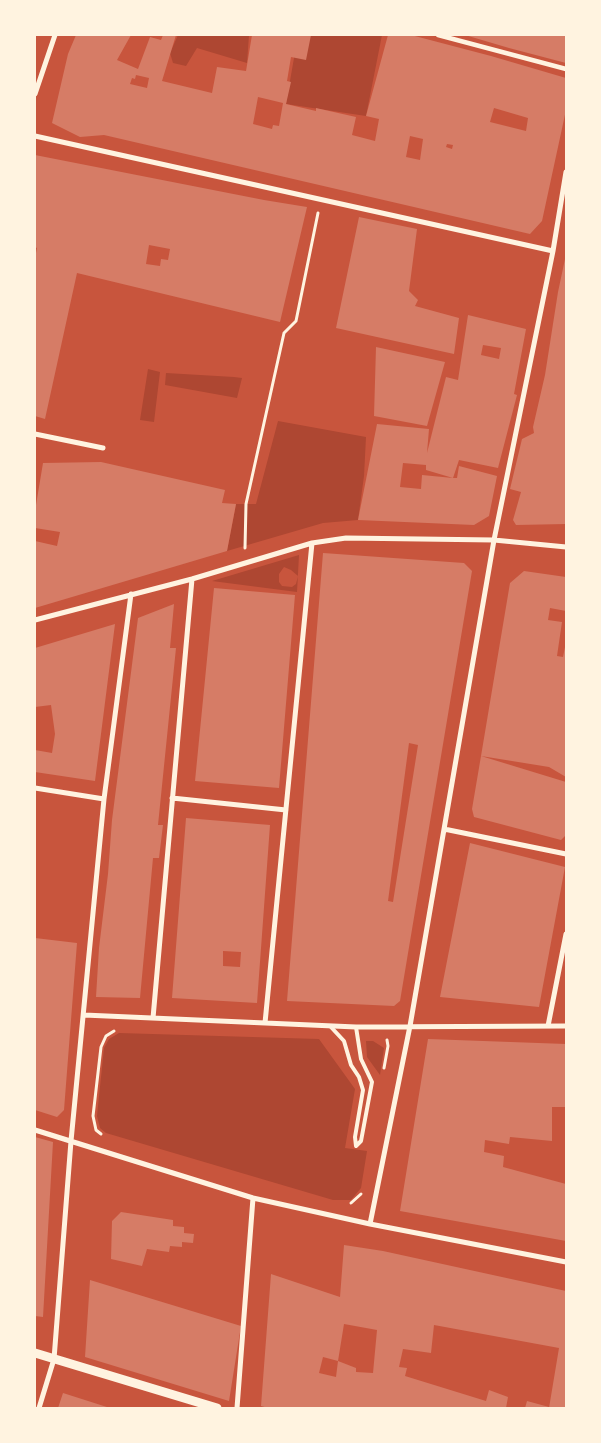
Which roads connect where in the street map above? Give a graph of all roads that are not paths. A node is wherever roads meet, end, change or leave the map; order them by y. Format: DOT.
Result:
graph roads {
  1 [pos="55,35"];
  2 [pos="438,35"];
  3 [pos="566,69"];
  4 [pos="35,94"];
  5 [pos="35,136"];
  6 [pos="566,172"];
  7 [pos="553,251"];
  8 [pos="35,434"];
  9 [pos="103,448"];
  10 [pos="494,540"];
  11 [pos="312,543"];
  12 [pos="566,547"];
  13 [pos="192,579"];
  14 [pos="131,594"];
  15 [pos="35,620"];
  16 [pos="35,788"];
  17 [pos="172,798"];
  18 [pos="104,799"];
  19 [pos="286,810"];
  20 [pos="444,829"];
  21 [pos="566,854"];
  22 [pos="566,934"];
  23 [pos="84,1015"];
  24 [pos="153,1018"];
  25 [pos="265,1023"];
  26 [pos="330,1026"];
  27 [pos="410,1026"];
  28 [pos="548,1026"];
  29 [pos="566,1026"];
  30 [pos="356,1027"];
  31 [pos="35,1130"];
  32 [pos="72,1142"];
  33 [pos="253,1198"];
  34 [pos="370,1224"];
  35 [pos="566,1262"];
  36 [pos="35,1353"];
  37 [pos="54,1359"];
  38 [pos="39,1408"];
  39 [pos="217,1408"];
  40 [pos="237,1408"];
  1 -- 4 [label="street"];
  2 -- 3 [label="street"];
  5 -- 7 [label="street"];
  6 -- 7 [label="street"];
  7 -- 10 [label="street"];
  8 -- 9 [label="street"];
  10 -- 11 [label="street"];
  10 -- 12 [label="street"];
  10 -- 20 [label="street"];
  11 -- 13 [label="street"];
  11 -- 19 [label="street"];
  13 -- 14 [label="street"];
  13 -- 17 [label="street"];
  14 -- 15 [label="street"];
  14 -- 18 [label="street"];
  16 -- 18 [label="street"];
  17 -- 19 [label="street"];
  17 -- 24 [label="street"];
  18 -- 23 [label="street"];
  19 -- 25 [label="street"];
  20 -- 21 [label="street"];
  20 -- 27 [label="street"];
  22 -- 28 [label="street"];
  23 -- 24 [label="street"];
  23 -- 32 [label="street"];
  24 -- 25 [label="street"];
  25 -- 26 [label="street"];
  26 -- 30 [label="street"];
  26 -- 30 [label="lane"];
  27 -- 28 [label="street"];
  27 -- 30 [label="street"];
  27 -- 34 [label="street"];
  28 -- 29 [label="street"];
  31 -- 32 [label="street"];
  32 -- 33 [label="street"];
  32 -- 37 [label="street"];
  33 -- 34 [label="street"];
  33 -- 40 [label="street"];
  34 -- 35 [label="street"];
  36 -- 37 [label="street"];
  37 -- 38 [label="street"];
  37 -- 39 [label="street"];
}
